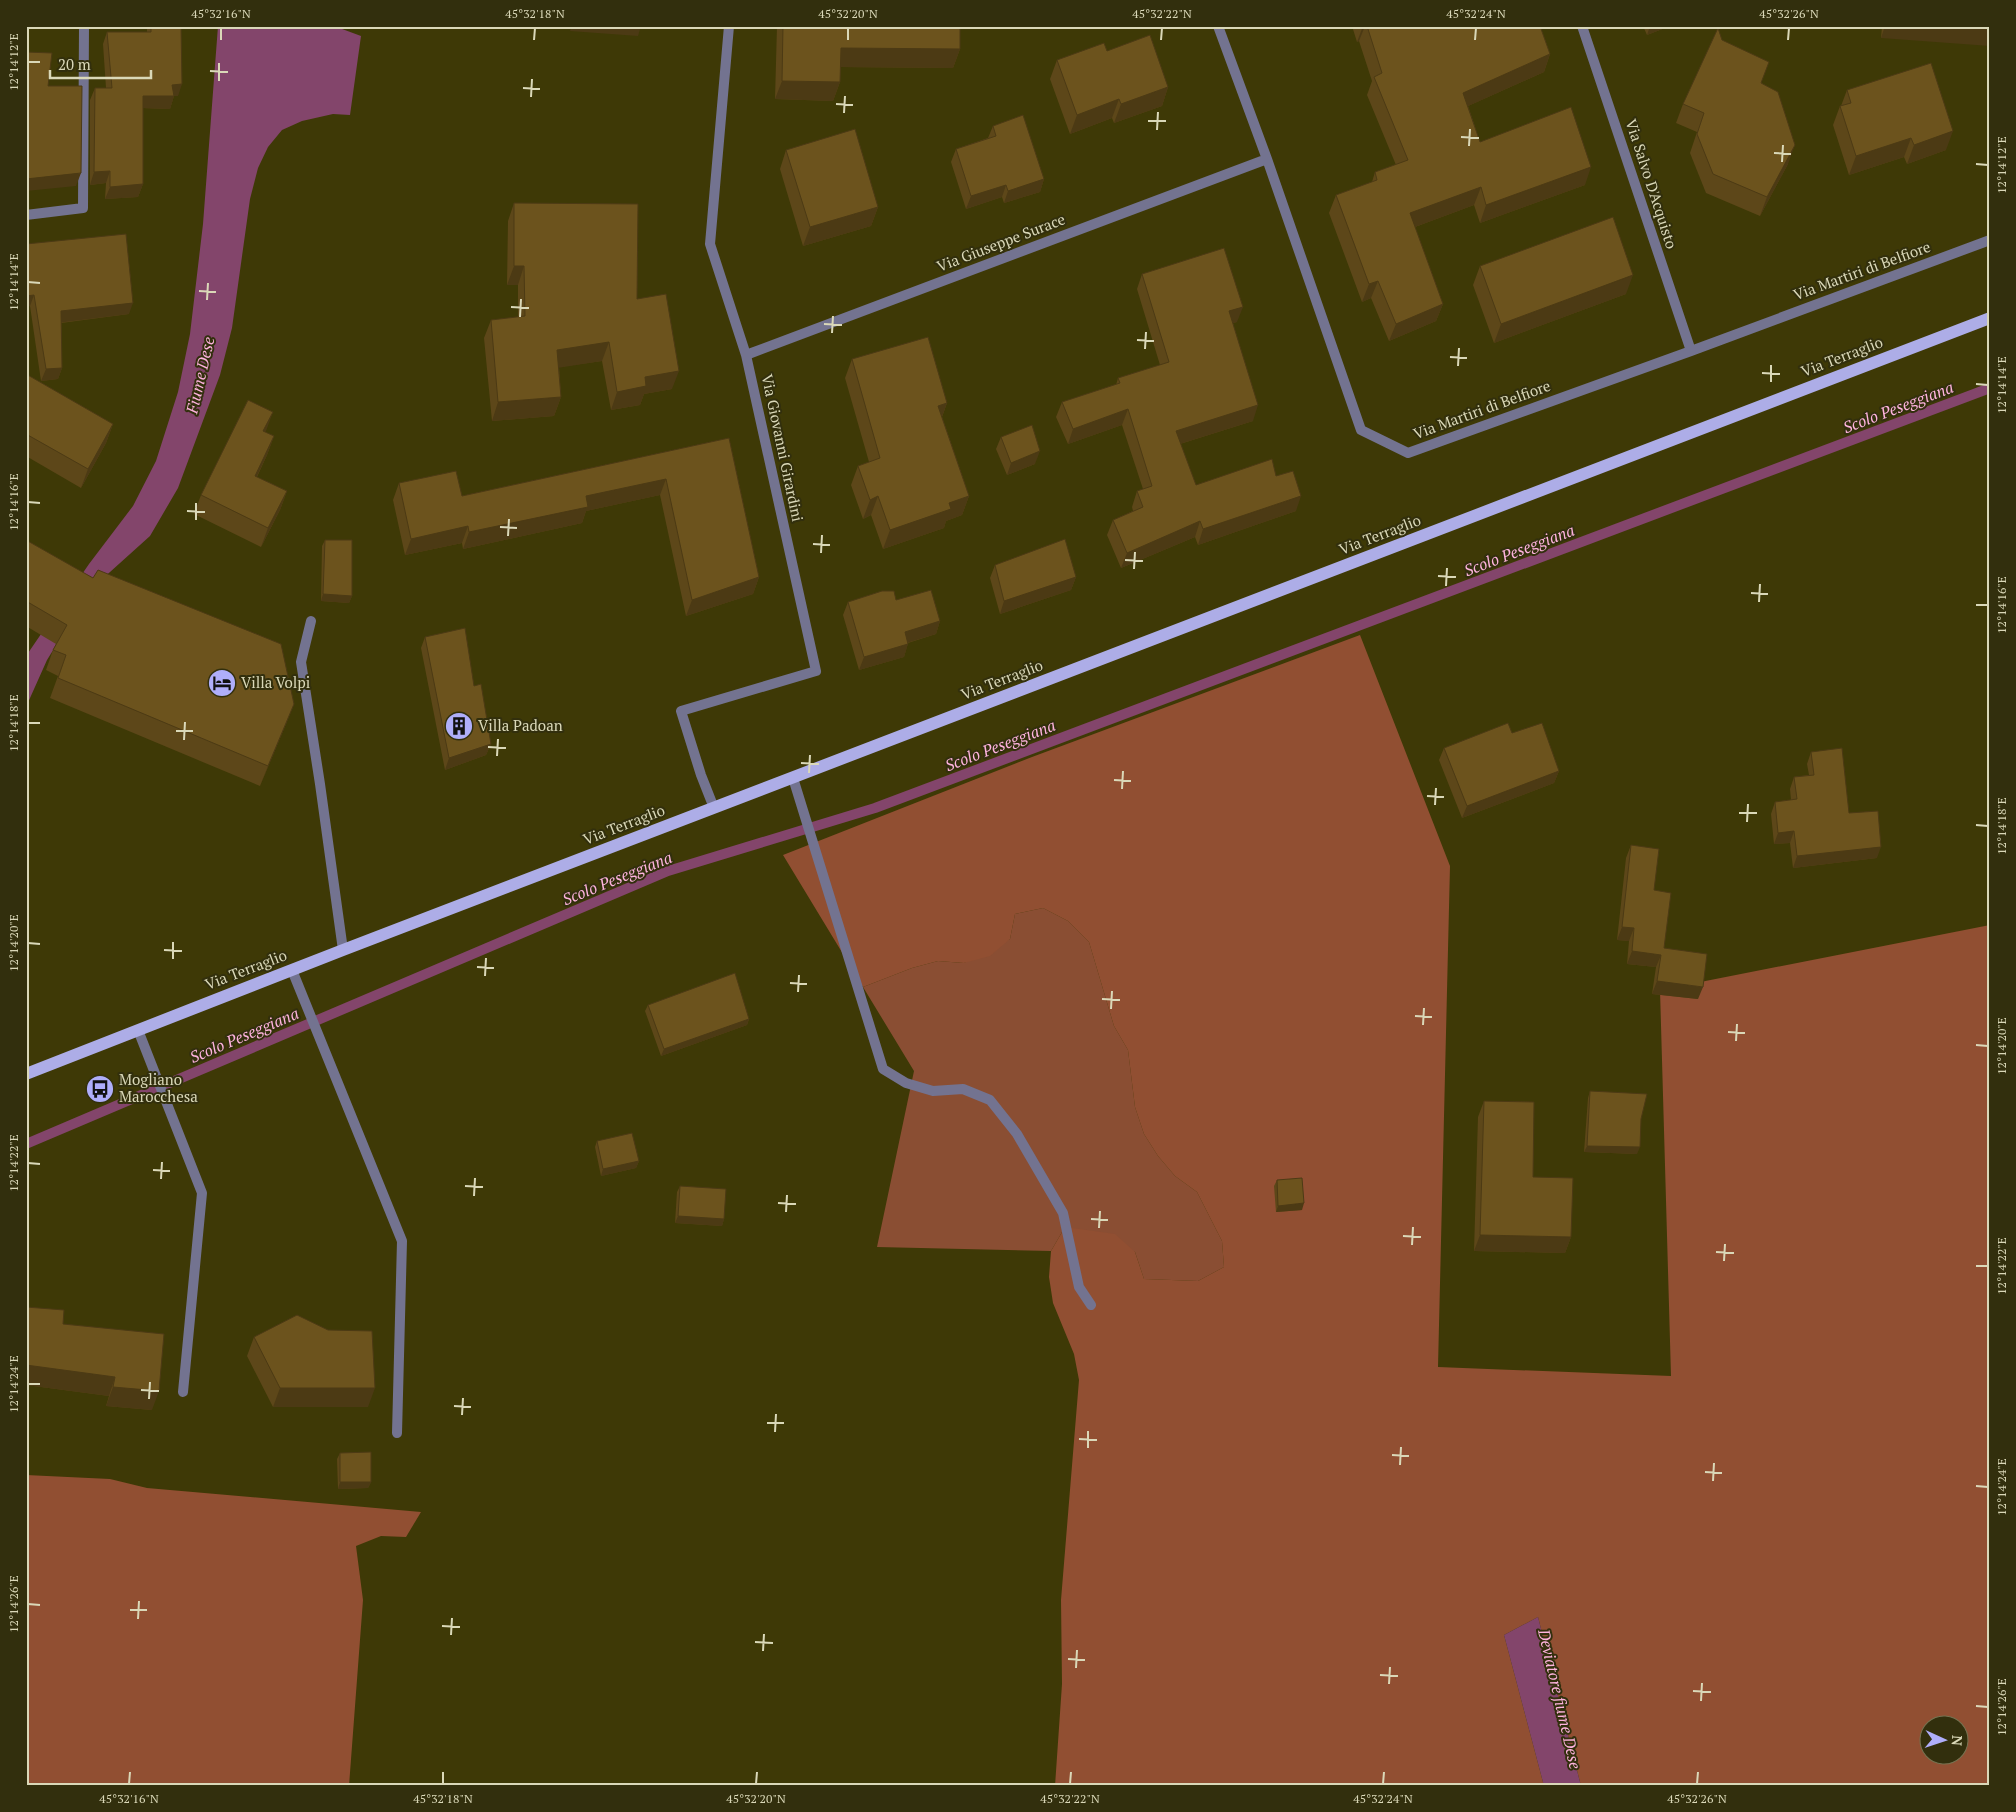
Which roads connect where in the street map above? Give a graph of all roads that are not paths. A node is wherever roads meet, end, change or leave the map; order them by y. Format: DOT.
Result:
graph roads {
  1 [pos="84,26"];
  2 [pos="729,26"];
  3 [pos="1218,26"];
  4 [pos="1582,26"];
  5 [pos="1267,159"];
  6 [pos="26,215"];
  7 [pos="1990,240"];
  8 [pos="1988,317"];
  9 [pos="1691,351"];
  10 [pos="746,355"];
  11 [pos="311,621"];
  12 [pos="793,778"];
  13 [pos="714,808"];
  14 [pos="343,950"];
  15 [pos="292,970"];
  16 [pos="138,1030"];
  17 [pos="26,1074"];
  18 [pos="1092,1305"];
  19 [pos="183,1392"];
  20 [pos="397,1432"];
  1 -- 6 [label="street"];
  2 -- 10 [label="street, Via Giovanni Girardini"];
  3 -- 5 [label="street, Via Martiri di Belfiore"];
  4 -- 9 [label="street, Via Salvo D'Acquisto"];
  5 -- 9 [label="street, Via Martiri di Belfiore"];
  5 -- 10 [label="street, Via Giuseppe Surace"];
  7 -- 9 [label="street, Via Martiri di Belfiore"];
  8 -- 12 [label="main road, Via Terraglio"];
  10 -- 13 [label="street, Via Giovanni Girardini"];
  11 -- 14 [label="street"];
  12 -- 13 [label="main road, Via Terraglio"];
  12 -- 18 [label="street"];
  13 -- 14 [label="main road, Via Terraglio"];
  14 -- 15 [label="main road, Via Terraglio"];
  15 -- 16 [label="main road, Via Terraglio"];
  15 -- 20 [label="street"];
  16 -- 17 [label="main road, Via Terraglio"];
  16 -- 19 [label="street"];
}
